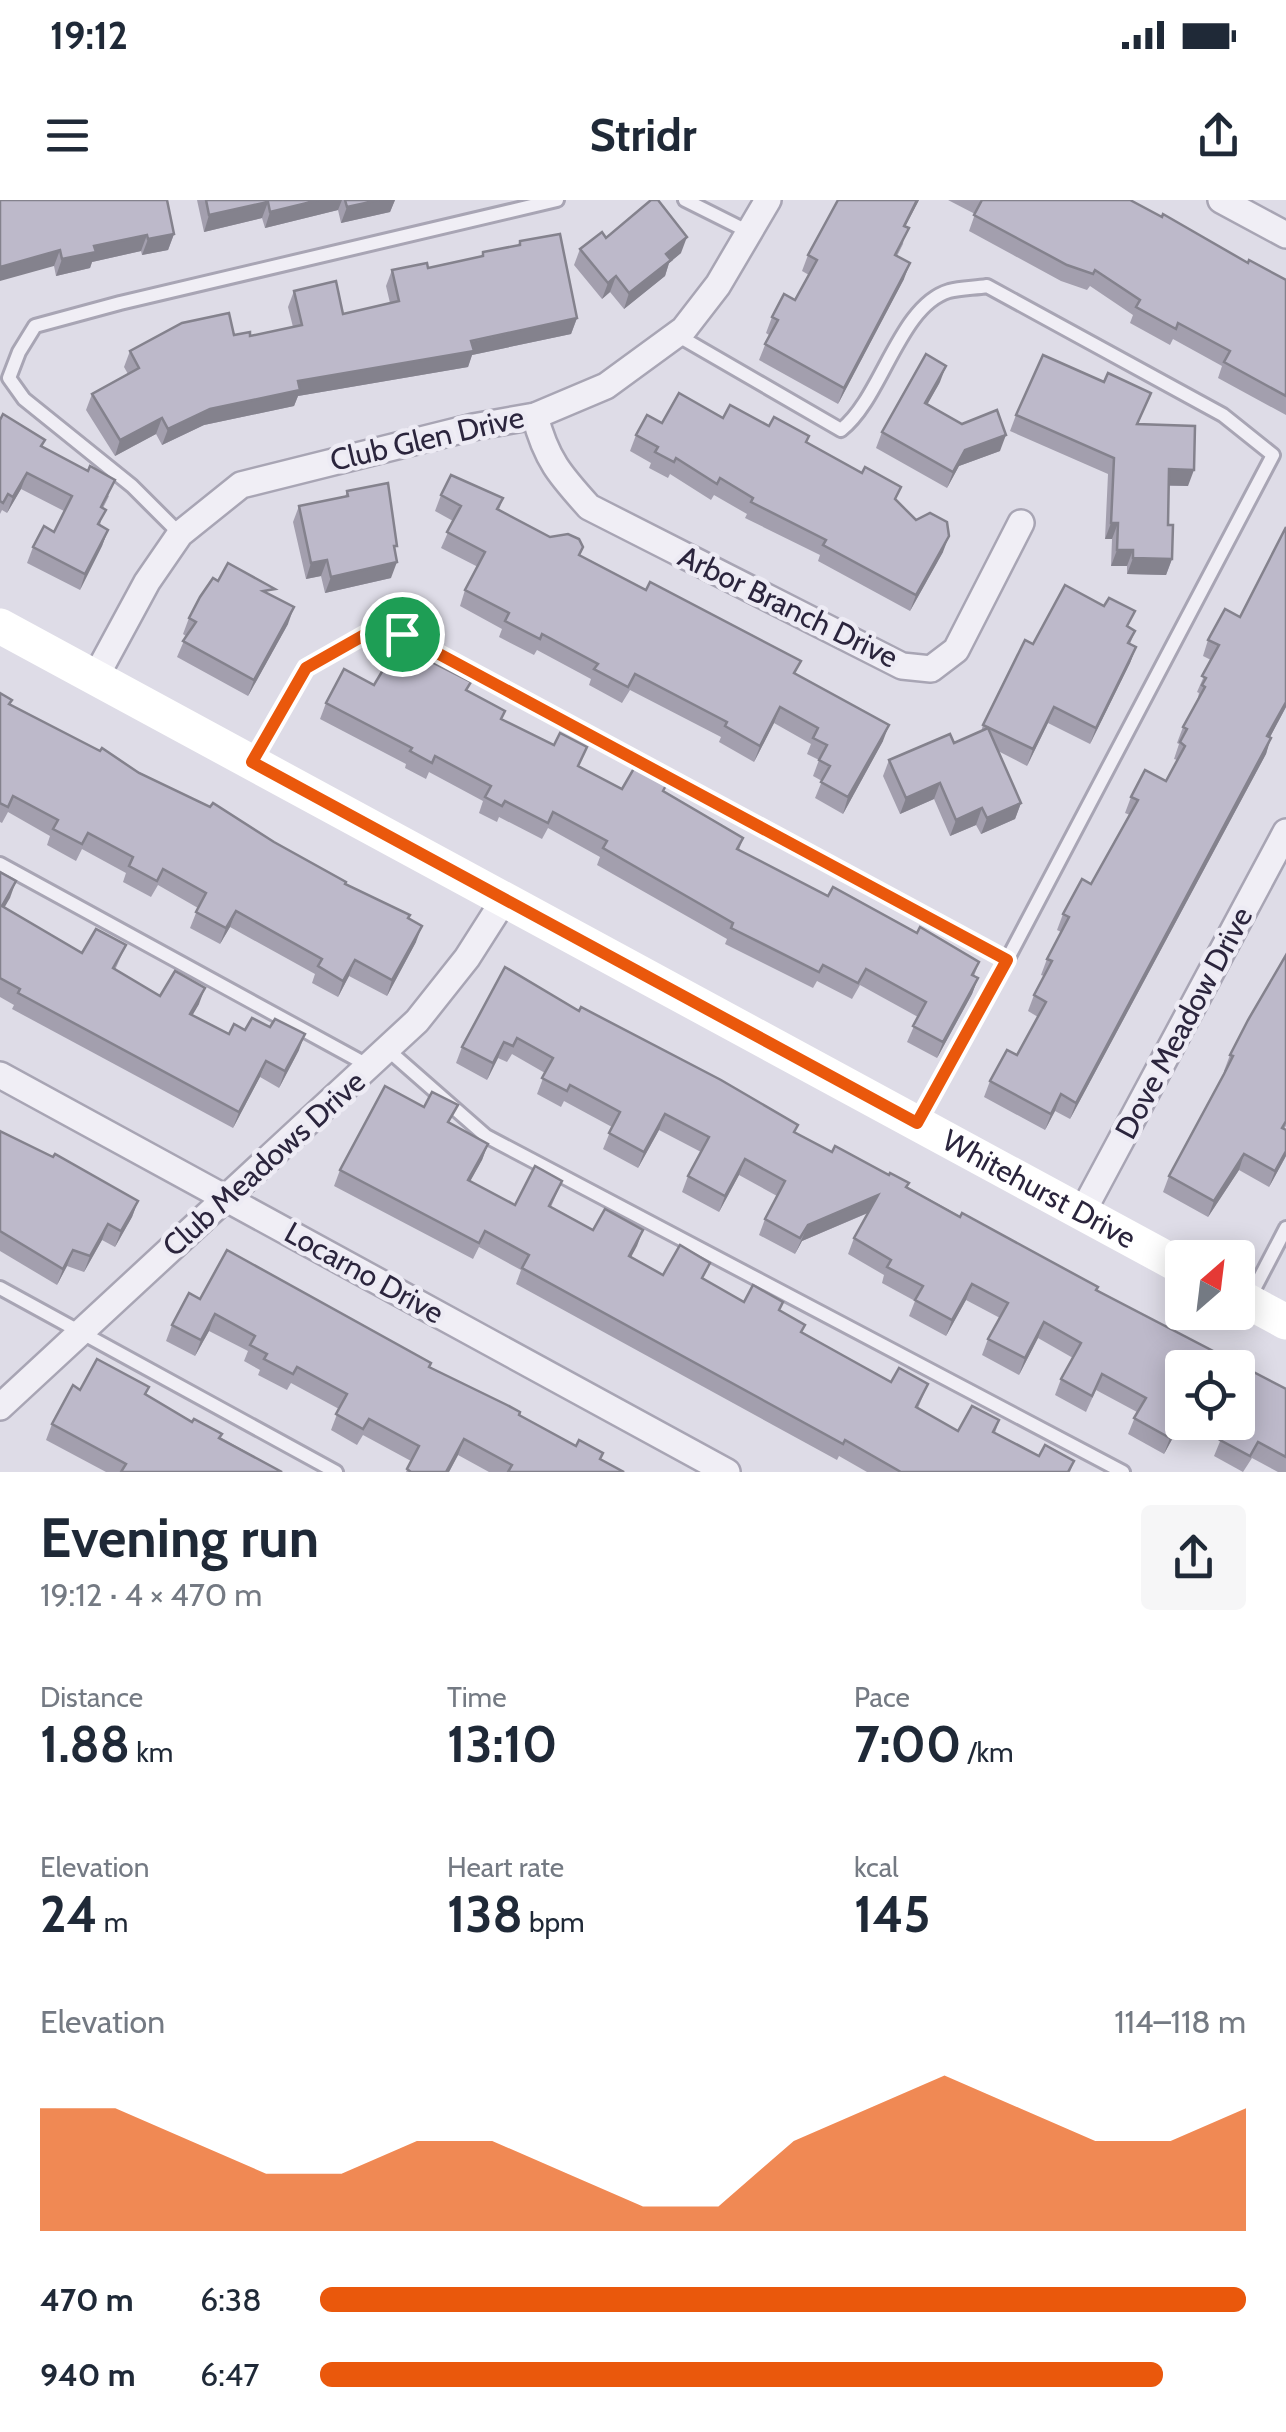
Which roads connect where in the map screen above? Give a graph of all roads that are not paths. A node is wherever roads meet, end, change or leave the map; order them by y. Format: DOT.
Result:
graph roads {
  1 [pos="557,200"];
  2 [pos="685,200"];
  3 [pos="768,200"];
  4 [pos="1220,200"];
  5 [pos="748,232"];
  6 [pos="1286,234"];
  7 [pos="676,335"];
  8 [pos="536,416"];
  9 [pos="1021,523"];
  10 [pos="180,534"];
  11 [pos="0,626"];
  12 [pos="95,678"];
  13 [pos="252,762"];
  14 [pos="1286,832"];
  15 [pos="0,864"];
  16 [pos="504,900"];
  17 [pos="1007,960"];
  18 [pos="379,1058"];
  19 [pos="0,1074"];
  20 [pos="917,1123"];
  21 [pos="225,1197"];
  22 [pos="1082,1213"];
  23 [pos="1286,1228"];
  24 [pos="1165,1258"];
  25 [pos="1255,1278"];
  26 [pos="0,1288"];
  27 [pos="1255,1306"];
  28 [pos="1286,1321"];
  29 [pos="80,1332"];
  30 [pos="0,1407"];
  31 [pos="336,1472"];
  32 [pos="727,1472"];
  33 [pos="1124,1472"];
  1 -- 10 [label="lane"];
  2 -- 5 [label="lane"];
  3 -- 5 [label="street, Club Glen Drive"];
  4 -- 6 [label="street"];
  5 -- 7 [label="street, Club Glen Drive"];
  7 -- 8 [label="street, Club Glen Drive"];
  7 -- 17 [label="lane"];
  8 -- 9 [label="street, Arbor Branch Drive"];
  8 -- 10 [label="street, Club Glen Drive"];
  10 -- 12 [label="street, Club Glen Drive"];
  11 -- 12 [label="street, Whitehurst Drive"];
  12 -- 13 [label="street, Whitehurst Drive"];
  13 -- 16 [label="street, Whitehurst Drive"];
  13 -- 17 [label="lane"];
  14 -- 22 [label="street, Dove Meadow Drive"];
  15 -- 18 [label="lane"];
  16 -- 18 [label="street, Club Meadows Drive"];
  16 -- 20 [label="street, Whitehurst Drive"];
  17 -- 20 [label="lane"];
  18 -- 21 [label="street, Club Meadows Drive"];
  18 -- 33 [label="lane"];
  19 -- 21 [label="street, Locarno Drive"];
  20 -- 22 [label="street, Whitehurst Drive"];
  21 -- 29 [label="street, Club Meadows Drive"];
  21 -- 32 [label="street, Locarno Drive"];
  22 -- 24 [label="street, Whitehurst Drive"];
  23 -- 25 [label="lane"];
  26 -- 29 [label="lane"];
  27 -- 28 [label="street"];
  29 -- 30 [label="street, Club Meadows Drive"];
  29 -- 31 [label="lane"];
}
